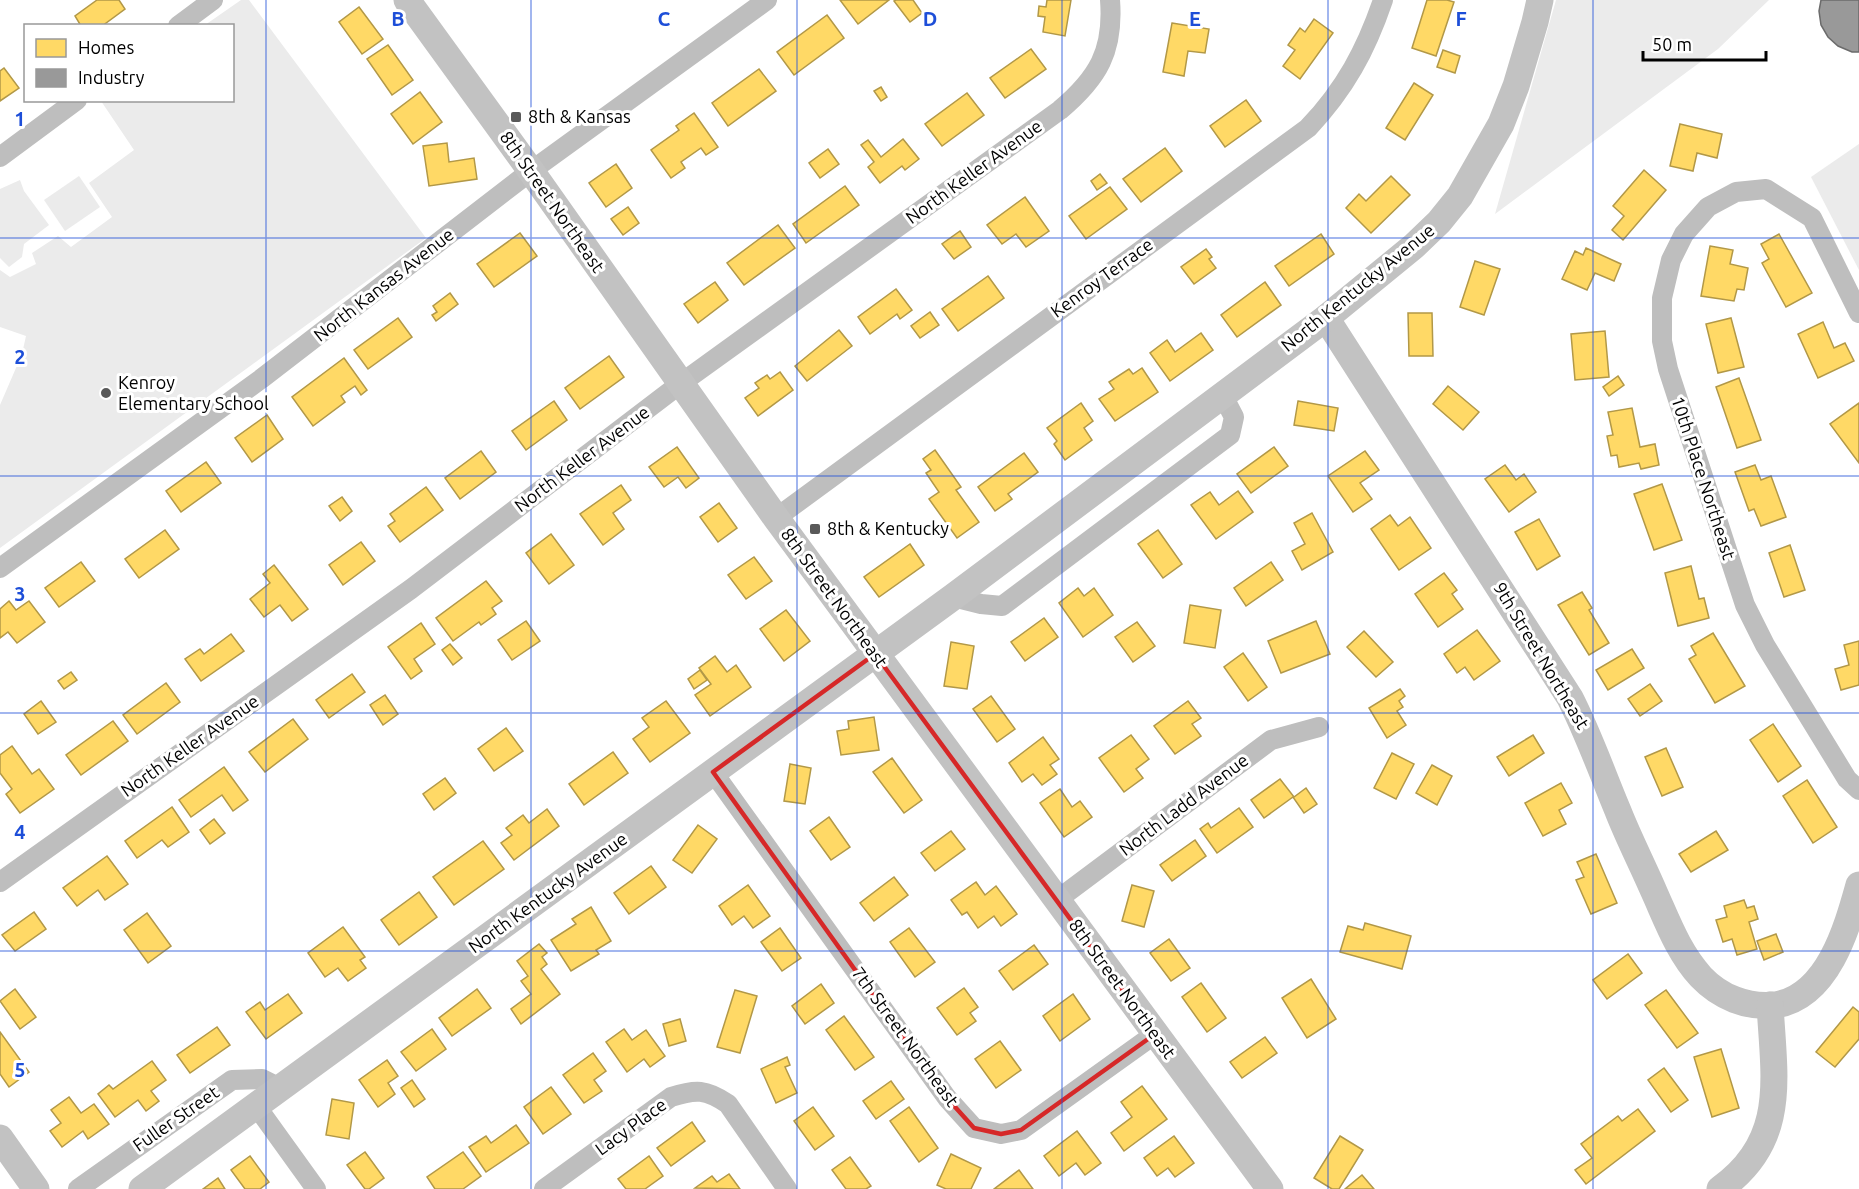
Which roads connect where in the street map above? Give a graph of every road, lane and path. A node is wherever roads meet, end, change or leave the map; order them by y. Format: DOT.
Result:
graph roads {
  1 [pos="213,0"];
  2 [pos="407,0"];
  3 [pos="767,0"];
  4 [pos="1110,0"];
  5 [pos="1383,0"];
  6 [pos="1540,0"];
  7 [pos="181,24"];
  8 [pos="73,102"];
  9 [pos="0,157"];
  10 [pos="531,171"];
  11 [pos="1859,313"];
  12 [pos="1326,318"];
  13 [pos="681,384"];
  14 [pos="1222,394"];
  15 [pos="776,519"];
  16 [pos="0,568"];
  17 [pos="953,597"];
  18 [pos="875,654"];
  19 [pos="1319,727"];
  20 [pos="713,772"];
  21 [pos="1859,790"];
  22 [pos="0,882"];
  23 [pos="1859,885"];
  24 [pos="1057,900"];
  25 [pos="1770,1005"];
  26 [pos="1155,1034"];
  27 [pos="282,1089"];
  28 [pos="257,1107"];
  29 [pos="0,1138"];
  30 [pos="36,1189"];
  31 [pos="78,1189"];
  32 [pos="142,1189"];
  33 [pos="316,1189"];
  34 [pos="543,1189"];
  35 [pos="787,1189"];
  36 [pos="1270,1189"];
  37 [pos="1720,1189"];
  1 -- 7 [label="street"];
  2 -- 10 [label="street, 8th Street Northeast"];
  3 -- 10 [label="street, North Kansas Avenue"];
  4 -- 13 [label="street, North Keller Avenue"];
  5 -- 15 [label="street, Kenroy Terrace"];
  6 -- 12 [label="street, North Kentucky Avenue"];
  8 -- 9 [label="street"];
  10 -- 13 [label="street, 8th Street Northeast"];
  10 -- 16 [label="street, North Kansas Avenue"];
  11 -- 21 [label="street, 10th Place Northeast"];
  12 -- 14 [label="street, North Kentucky Avenue"];
  12 -- 25 [label="street, 9th Street Northeast"];
  13 -- 15 [label="street, 8th Street Northeast"];
  13 -- 22 [label="street, North Keller Avenue"];
  14 -- 17 [label="street, North Kentucky Avenue"];
  14 -- 17 [label="street"];
  15 -- 18 [label="street, 8th Street Northeast"];
  17 -- 18 [label="street, North Kentucky Avenue"];
  18 -- 20 [label="street, North Kentucky Avenue"];
  18 -- 24 [label="street, 8th Street Northeast"];
  19 -- 24 [label="street, North Ladd Avenue"];
  20 -- 26 [label="street, 7th Street Northeast"];
  20 -- 27 [label="street, North Kentucky Avenue"];
  23 -- 25 [label="street"];
  24 -- 26 [label="street, 8th Street Northeast"];
  25 -- 37 [label="street"];
  26 -- 36 [label="street, 8th Street Northeast"];
  27 -- 28 [label="street, North Kentucky Avenue"];
  27 -- 31 [label="street, Fuller Street"];
  28 -- 32 [label="street, North Kentucky Avenue"];
  28 -- 33 [label="street"];
  29 -- 30 [label="street"];
  34 -- 35 [label="street, Lacy Place"];
}
